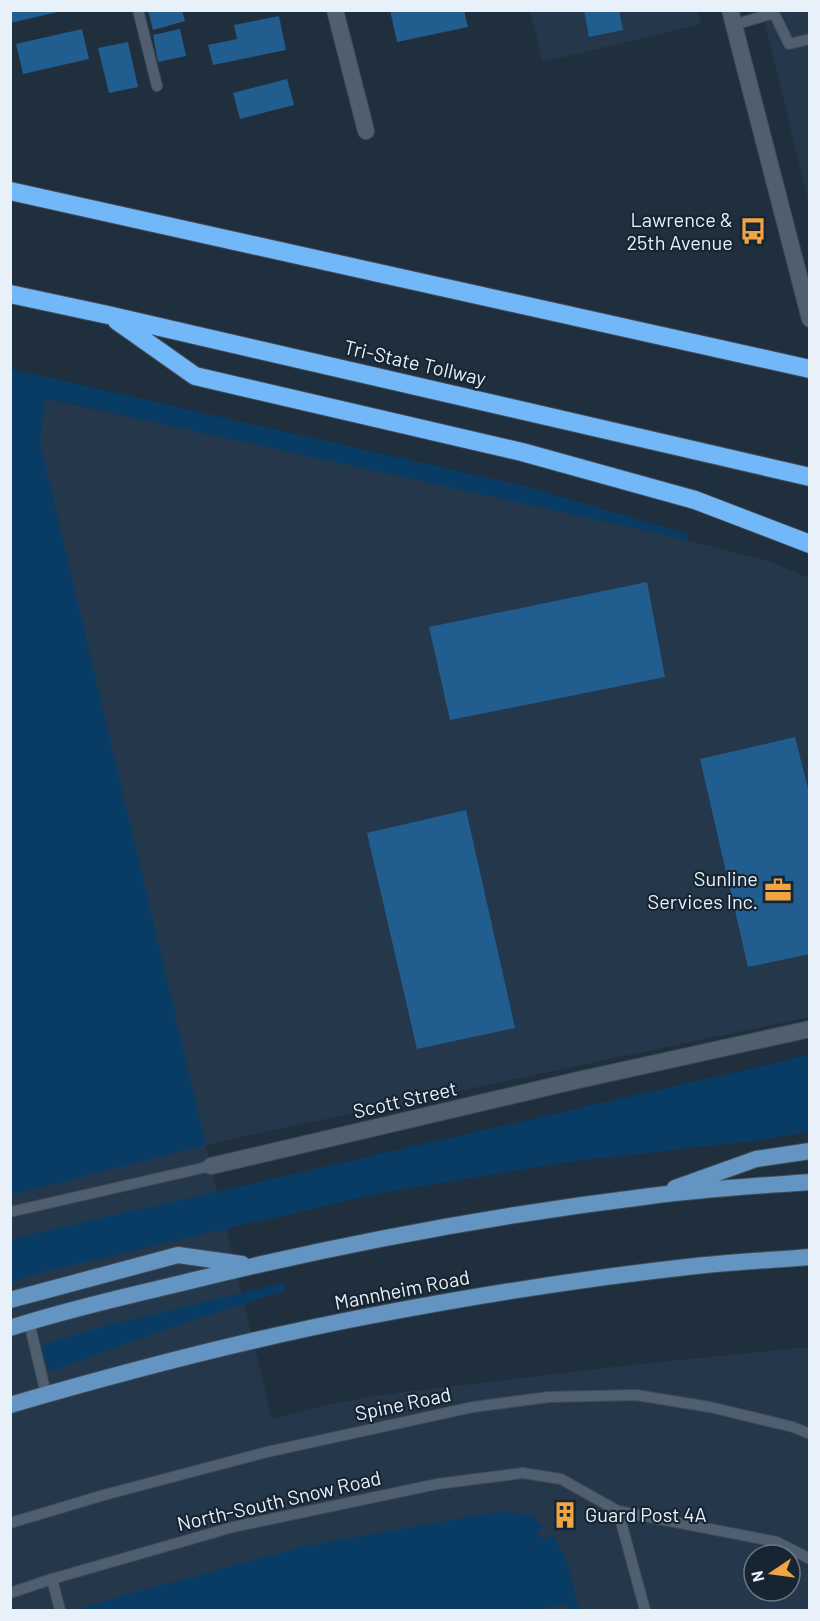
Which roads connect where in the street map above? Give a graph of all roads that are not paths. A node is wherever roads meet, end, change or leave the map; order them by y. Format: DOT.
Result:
graph roads {
  1 [pos="138,10"];
  2 [pos="335,10"];
  3 [pos="774,12"];
  4 [pos="732,18"];
  5 [pos="810,39"];
  6 [pos="157,86"];
  7 [pos="366,131"];
  8 [pos="10,191"];
  9 [pos="803,273"];
  10 [pos="10,294"];
  11 [pos="108,315"];
  12 [pos="810,319"];
  13 [pos="810,369"];
  14 [pos="810,477"];
  15 [pos="810,544"];
  16 [pos="810,1029"];
  17 [pos="810,1151"];
  18 [pos="211,1166"];
  19 [pos="810,1182"];
  20 [pos="653,1195"];
  21 [pos="10,1212"];
  22 [pos="810,1257"];
  23 [pos="252,1266"];
  24 [pos="10,1300"];
  25 [pos="29,1322"];
  26 [pos="10,1328"];
  27 [pos="46,1394"];
  28 [pos="10,1405"];
  29 [pos="810,1434"];
  30 [pos="618,1511"];
  31 [pos="10,1523"];
  32 [pos="810,1559"];
  33 [pos="52,1579"];
  34 [pos="10,1593"];
  35 [pos="60,1611"];
  36 [pos="645,1611"];
  1 -- 6 [label="lane"];
  2 -- 7 [label="street"];
  3 -- 4 [label="lane"];
  3 -- 5 [label="lane"];
  4 -- 9 [label="street"];
  8 -- 13 [label="highway"];
  9 -- 12 [label="street"];
  10 -- 11 [label="highway, Tri-State Tollway"];
  11 -- 14 [label="highway, Tri-State Tollway"];
  11 -- 15 [label="highway"];
  16 -- 18 [label="street, Scott Street"];
  17 -- 20 [label="main road"];
  18 -- 21 [label="lane, Scott Street"];
  19 -- 20 [label="main road"];
  20 -- 23 [label="main road"];
  22 -- 27 [label="main road, Mannheim Road"];
  23 -- 24 [label="main road"];
  23 -- 25 [label="main road"];
  25 -- 26 [label="main road"];
  25 -- 27 [label="lane"];
  27 -- 28 [label="main road, Mannheim Road"];
  29 -- 31 [label="lane, Spine Road"];
  30 -- 32 [label="lane"];
  30 -- 33 [label="lane, North-South Snow Road"];
  30 -- 36 [label="lane"];
  33 -- 34 [label="lane, North-South Snow Road"];
  33 -- 35 [label="lane"];
}
